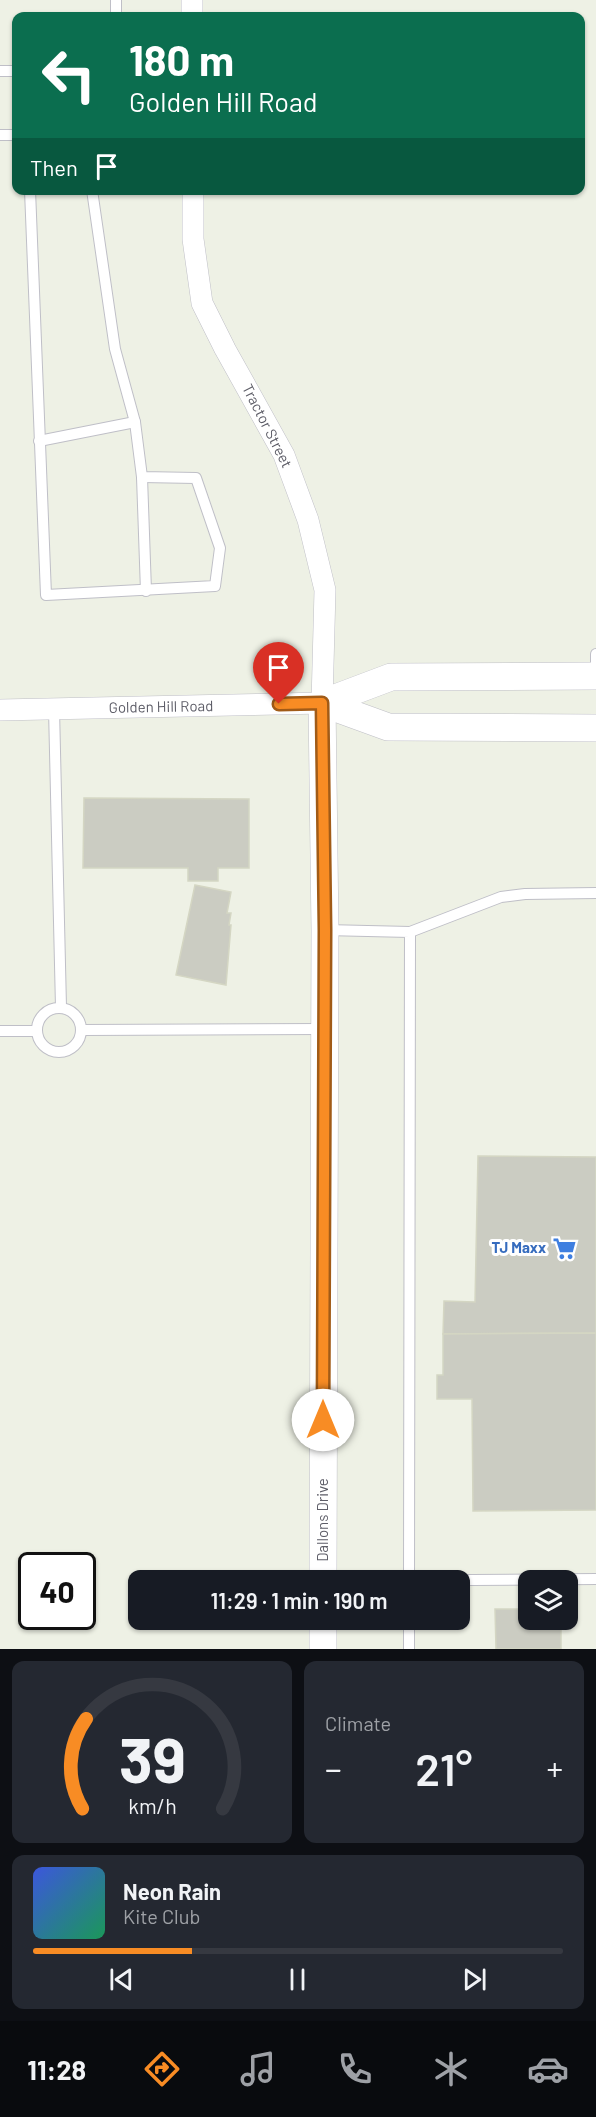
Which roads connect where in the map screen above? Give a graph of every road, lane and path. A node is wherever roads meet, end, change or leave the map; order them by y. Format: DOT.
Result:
graph roads {
  1 [pos="30,195"];
  2 [pos="94,195"];
  3 [pos="192,195"];
  4 [pos="135,422"];
  5 [pos="39,441"];
  6 [pos="142,477"];
  7 [pos="146,591"];
  8 [pos="596,654"];
  9 [pos="596,676"];
  10 [pos="322,703"];
  11 [pos="54,709"];
  12 [pos="0,710"];
  13 [pos="596,728"];
  14 [pos="596,893"];
  15 [pos="325,930"];
  16 [pos="410,932"];
  17 [pos="61,1007"];
  18 [pos="324,1029"];
  19 [pos="37,1030"];
  20 [pos="82,1030"];
  21 [pos="0,1031"];
  22 [pos="323,1570"];
  23 [pos="409,1570"];
  24 [pos="596,1579"];
  25 [pos="470,1580"];
  26 [pos="323,1630"];
  27 [pos="409,1630"];
  28 [pos="323,1649"];
  29 [pos="409,1649"];
  1 -- 5 [label="lane"];
  2 -- 4 [label="lane"];
  3 -- 10 [label="street, Tractor Street"];
  4 -- 5 [label="lane"];
  4 -- 6 [label="lane"];
  5 -- 7 [label="lane"];
  6 -- 7 [label="lane"];
  6 -- 7 [label="lane"];
  8 -- 9 [label="lane"];
  9 -- 10 [label="street, Golden Hill Road"];
  10 -- 11 [label="street, Golden Hill Road"];
  10 -- 13 [label="street, Golden Hill Road"];
  10 -- 15 [label="street, Dallons Drive"];
  11 -- 12 [label="street, Golden Hill Road"];
  11 -- 17 [label="lane"];
  14 -- 16 [label="lane"];
  15 -- 16 [label="lane"];
  15 -- 18 [label="street, Dallons Drive"];
  16 -- 23 [label="lane"];
  17 -- 19 [label="lane"];
  17 -- 20 [label="lane"];
  18 -- 20 [label="lane"];
  18 -- 22 [label="street, Dallons Drive"];
  19 -- 20 [label="lane"];
  19 -- 21 [label="lane"];
  24 -- 25 [label="lane"];
  26 -- 28 [label="street"];
  27 -- 29 [label="lane"];
}
